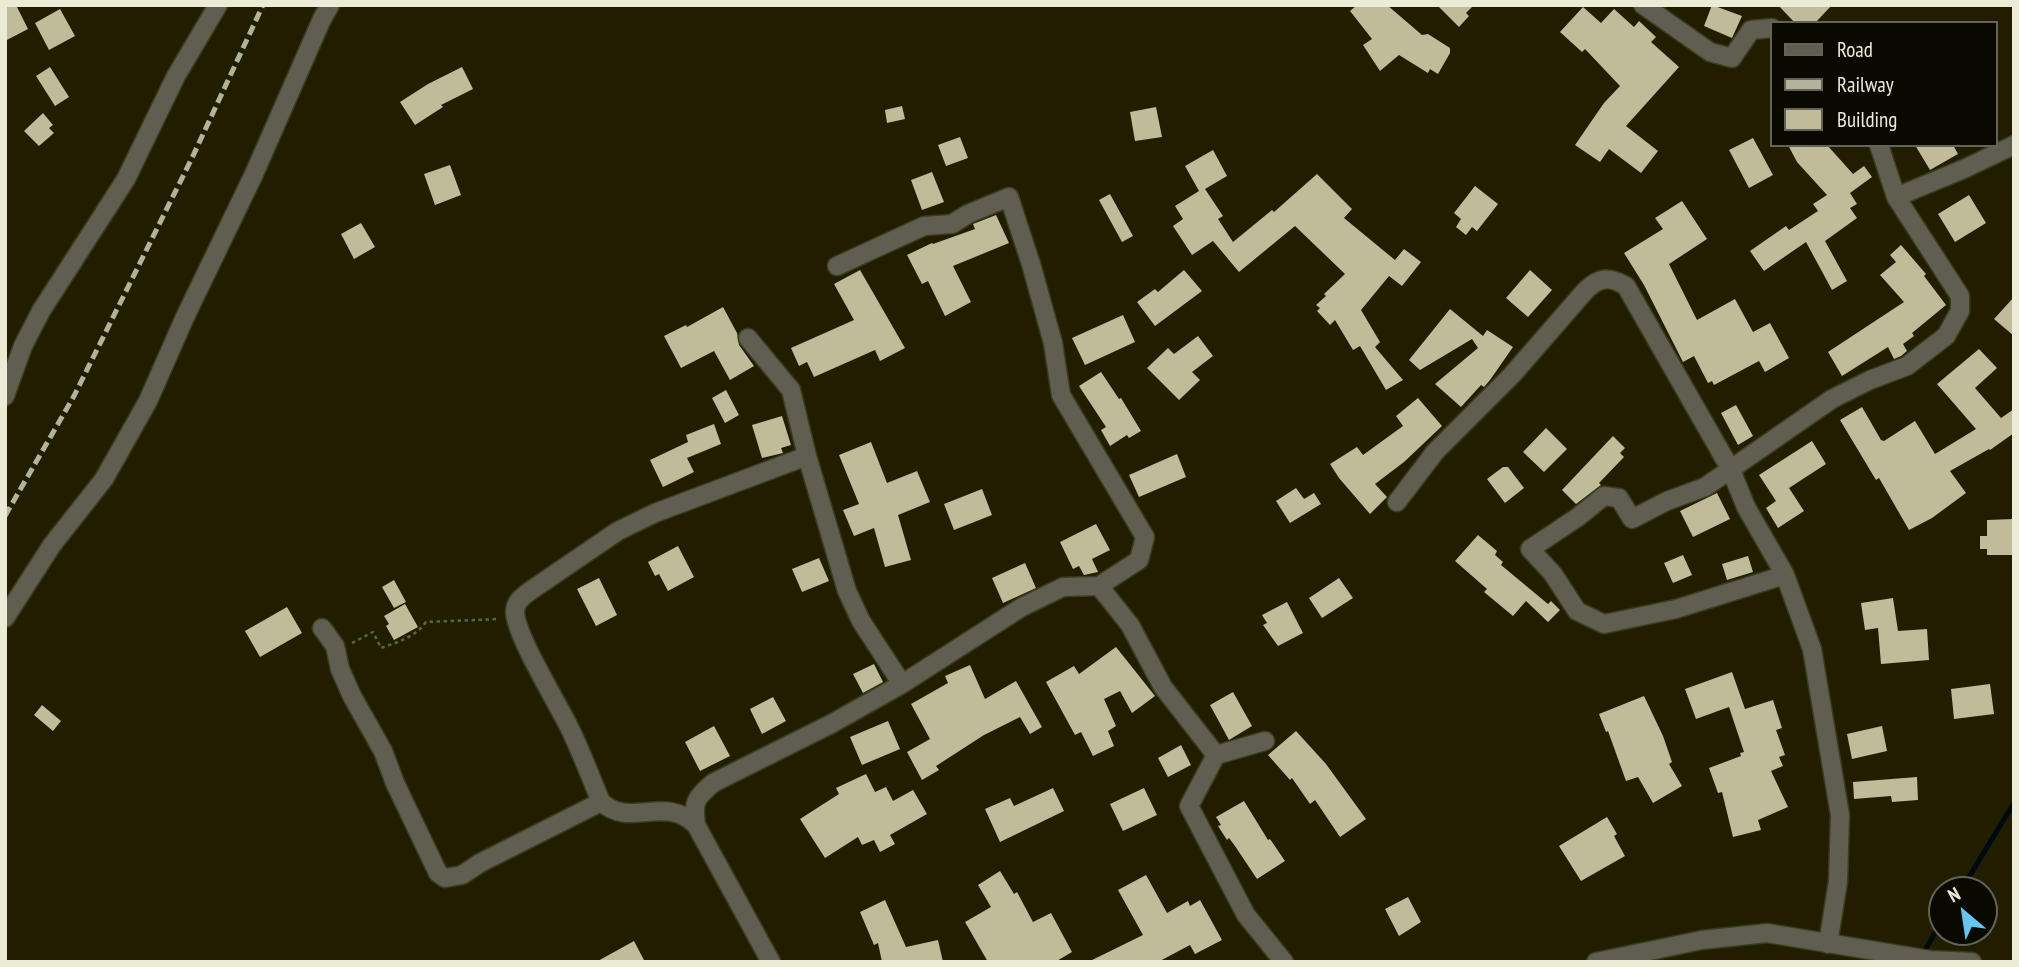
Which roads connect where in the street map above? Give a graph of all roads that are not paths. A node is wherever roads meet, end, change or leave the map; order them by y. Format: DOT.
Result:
graph roads {
  1 [pos="218,5"];
  2 [pos="330,5"];
  3 [pos="1643,5"];
  4 [pos="1770,28"];
  5 [pos="2014,145"];
  6 [pos="1880,147"];
  7 [pos="1896,197"];
  8 [pos="836,266"];
  9 [pos="748,338"];
  10 [pos="5,396"];
  11 [pos="807,456"];
  12 [pos="1731,470"];
  13 [pos="1397,502"];
  14 [pos="1785,575"];
  15 [pos="1099,586"];
  16 [pos="5,618"];
  17 [pos="322,628"];
  18 [pos="902,684"];
  19 [pos="1265,741"];
  20 [pos="1216,755"];
  21 [pos="601,802"];
  22 [pos="696,825"];
  23 [pos="1828,944"];
  24 [pos="771,962"];
  25 [pos="1284,962"];
  26 [pos="1595,962"];
  27 [pos="1972,962"];
  1 -- 10 [label="street"];
  2 -- 16 [label="street"];
  3 -- 4 [label="street"];
  5 -- 7 [label="street"];
  6 -- 7 [label="street"];
  7 -- 12 [label="street"];
  8 -- 15 [label="street"];
  9 -- 11 [label="street"];
  11 -- 18 [label="street"];
  11 -- 21 [label="street"];
  12 -- 13 [label="street"];
  12 -- 14 [label="street"];
  12 -- 14 [label="street"];
  14 -- 23 [label="street"];
  15 -- 18 [label="street"];
  15 -- 20 [label="street"];
  17 -- 21 [label="street"];
  18 -- 22 [label="street"];
  19 -- 20 [label="street"];
  20 -- 25 [label="street"];
  21 -- 22 [label="street"];
  22 -- 24 [label="street"];
  23 -- 26 [label="street"];
  23 -- 27 [label="street"];
}
